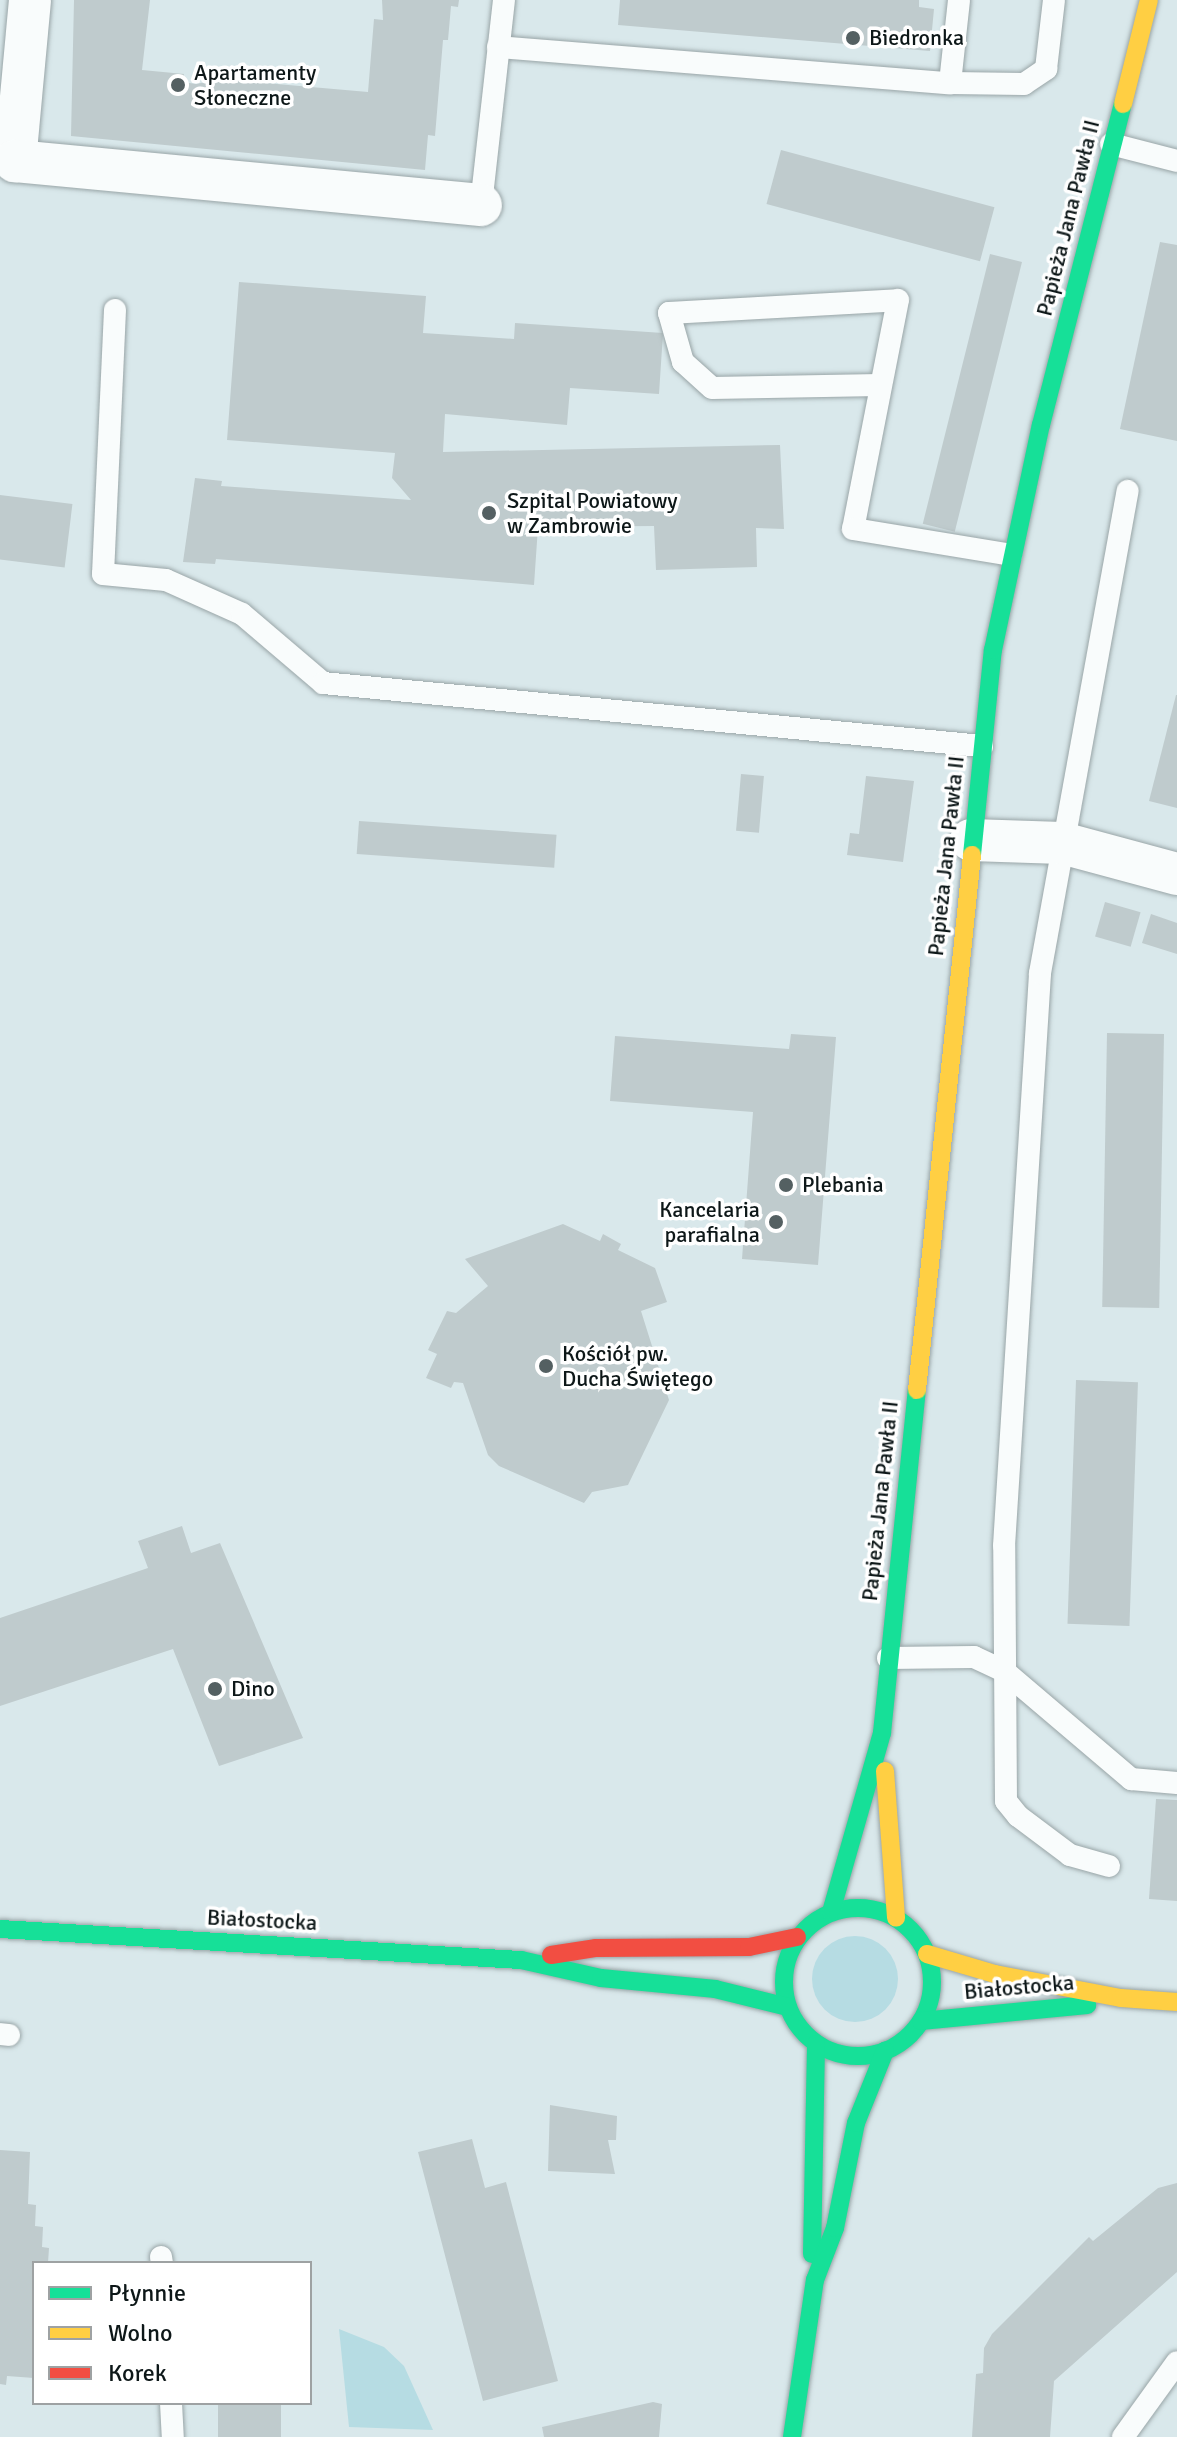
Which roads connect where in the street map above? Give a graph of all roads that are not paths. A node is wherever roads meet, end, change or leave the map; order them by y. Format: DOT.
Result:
graph roads {
  1 [pos="30,0"];
  2 [pos="504,0"];
  3 [pos="959,0"];
  4 [pos="1054,0"];
  5 [pos="1149,0"];
  6 [pos="498,47"];
  7 [pos="950,83"];
  8 [pos="1111,144"];
  9 [pos="1177,161"];
  10 [pos="481,205"];
  11 [pos="115,310"];
  12 [pos="880,385"];
  13 [pos="1128,491"];
  14 [pos="1011,555"];
  15 [pos="982,746"];
  16 [pos="971,840"];
  17 [pos="1062,843"];
  18 [pos="1177,874"];
  19 [pos="888,1658"];
  20 [pos="1004,1671"];
  21 [pos="882,1733"];
  22 [pos="1177,1783"];
  23 [pos="1109,1866"];
  24 [pos="831,1912"];
  25 [pos="896,1918"];
  26 [pos="0,1929"];
  27 [pos="797,1937"];
  28 [pos="927,1954"];
  29 [pos="521,1960"];
  30 [pos="1121,1998"];
  31 [pos="1177,2002"];
  32 [pos="788,2007"];
  33 [pos="921,2021"];
  34 [pos="816,2044"];
  35 [pos="885,2051"];
  36 [pos="815,2280"];
  37 [pos="1177,2362"];
  38 [pos="171,2405"];
  39 [pos="173,2437"];
  40 [pos="792,2437"];
  41 [pos="1123,2437"];
  1 -- 10 [label="street"];
  2 -- 6 [label="lane"];
  3 -- 7 [label="lane"];
  4 -- 7 [label="lane"];
  5 -- 8 [label="street, Papieża Jana Pawła II"];
  6 -- 7 [label="lane"];
  6 -- 10 [label="lane"];
  8 -- 9 [label="lane"];
  8 -- 14 [label="street, Papieża Jana Pawła II"];
  11 -- 15 [label="lane"];
  12 -- 12 [label="lane"];
  12 -- 14 [label="lane"];
  13 -- 17 [label="lane"];
  14 -- 15 [label="street, Papieża Jana Pawła II"];
  15 -- 16 [label="street, Papieża Jana Pawła II"];
  16 -- 17 [label="street"];
  16 -- 19 [label="street, Papieża Jana Pawła II"];
  17 -- 18 [label="street"];
  17 -- 20 [label="lane"];
  19 -- 20 [label="lane"];
  19 -- 21 [label="street, Papieża Jana Pawła II"];
  20 -- 22 [label="lane"];
  20 -- 23 [label="lane"];
  21 -- 24 [label="street, Papieża Jana Pawła II"];
  21 -- 25 [label="street, Papieża Jana Pawła II"];
  24 -- 25 [label="street"];
  24 -- 27 [label="street"];
  25 -- 28 [label="street"];
  26 -- 29 [label="street, Białostocka"];
  27 -- 29 [label="street, Białostocka"];
  27 -- 32 [label="street"];
  28 -- 30 [label="street, Białostocka"];
  28 -- 33 [label="street"];
  29 -- 32 [label="street, Białostocka"];
  30 -- 31 [label="street, Białostocka"];
  30 -- 33 [label="street, Białostocka"];
  32 -- 34 [label="street"];
  33 -- 35 [label="street"];
  34 -- 35 [label="street"];
  34 -- 36 [label="street"];
  35 -- 36 [label="street"];
  36 -- 40 [label="street"];
  37 -- 41 [label="lane"];
  38 -- 39 [label="lane"];
}
